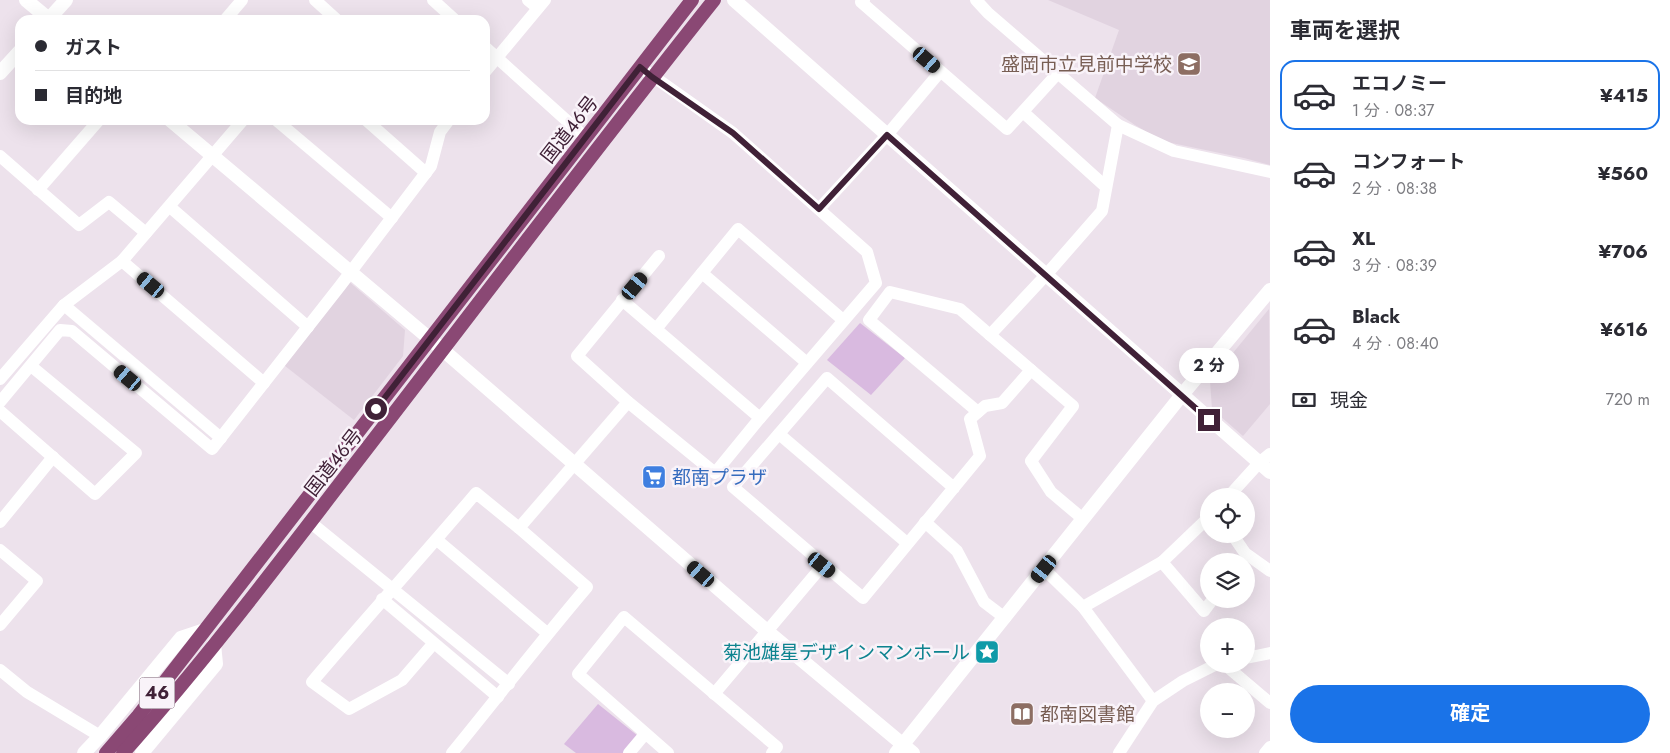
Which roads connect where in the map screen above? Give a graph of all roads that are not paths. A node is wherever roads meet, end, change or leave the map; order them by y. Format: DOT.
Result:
graph roads {
  1 [pos="26,0"];
  2 [pos="66,0"];
  3 [pos="242,0"];
  4 [pos="315,0"];
  5 [pos="433,0"];
  6 [pos="692,0"];
  7 [pos="714,0"];
  8 [pos="734,0"];
  9 [pos="864,0"];
  10 [pos="976,0"];
  11 [pos="537,3"];
  12 [pos="43,15"];
  13 [pos="53,15"];
  14 [pos="229,15"];
  15 [pos="332,15"];
  16 [pos="450,15"];
  17 [pos="490,52"];
  18 [pos="15,56"];
  19 [pos="496,57"];
  20 [pos="490,65"];
  21 [pos="640,67"];
  22 [pos="940,72"];
  23 [pos="0,73"];
  24 [pos="1058,74"];
  25 [pos="652,77"];
  26 [pos="1023,112"];
  27 [pos="95,125"];
  28 [pos="176,125"];
  29 [pos="239,125"];
  30 [pos="282,125"];
  31 [pos="372,125"];
  32 [pos="445,125"];
  33 [pos="1118,125"];
  34 [pos="887,135"];
  35 [pos="586,138"];
  36 [pos="0,156"];
  37 [pos="213,156"];
  38 [pos="1270,172"];
  39 [pos="426,173"];
  40 [pos="1106,187"];
  41 [pos="38,190"];
  42 [pos="170,207"];
  43 [pos="819,209"];
  44 [pos="392,218"];
  45 [pos="146,233"];
  46 [pos="660,256"];
  47 [pos="122,261"];
  48 [pos="351,272"];
  49 [pos="702,272"];
  50 [pos="1046,276"];
  51 [pos="1270,290"];
  52 [pos="622,300"];
  53 [pos="64,305"];
  54 [pos="843,320"];
  55 [pos="308,327"];
  56 [pos="656,329"];
  57 [pos="990,335"];
  58 [pos="430,339"];
  59 [pos="443,350"];
  60 [pos="807,363"];
  61 [pos="31,366"];
  62 [pos="1031,370"];
  63 [pos="0,379"];
  64 [pos="264,382"];
  65 [pos="1181,396"];
  66 [pos="0,402"];
  67 [pos="628,402"];
  68 [pos="0,411"];
  69 [pos="978,412"];
  70 [pos="760,418"];
  71 [pos="779,434"];
  72 [pos="221,438"];
  73 [pos="53,457"];
  74 [pos="1266,463"];
  75 [pos="575,464"];
  76 [pos="954,488"];
  77 [pos="1237,488"];
  78 [pos="1084,519"];
  79 [pos="0,522"];
  80 [pos="310,522"];
  81 [pos="925,522"];
  82 [pos="1200,526"];
  83 [pos="519,528"];
  84 [pos="437,540"];
  85 [pos="907,543"];
  86 [pos="0,550"];
  87 [pos="1162,562"];
  88 [pos="1255,564"];
  89 [pos="822,565"];
  90 [pos="1044,569"];
  91 [pos="1270,571"];
  92 [pos="392,588"];
  93 [pos="382,599"];
  94 [pos="1200,606"];
  95 [pos="1083,607"];
  96 [pos="1005,618"];
  97 [pos="0,625"];
  98 [pos="206,630"];
  99 [pos="767,631"];
  100 [pos="548,633"];
  101 [pos="214,644"];
  102 [pos="433,644"];
  103 [pos="1270,653"];
  104 [pos="1255,656"];
  105 [pos="0,670"];
  106 [pos="1200,672"];
  107 [pos="1235,673"];
  108 [pos="509,684"];
  109 [pos="714,694"];
  110 [pos="498,697"];
  111 [pos="1153,701"];
  112 [pos="1270,703"];
  113 [pos="645,734"];
  114 [pos="100,736"];
  115 [pos="1270,747"];
  116 [pos="904,750"];
  117 [pos="84,753"];
  118 [pos="106,753"];
  119 [pos="123,753"];
  120 [pos="142,753"];
  121 [pos="452,753"];
  122 [pos="629,753"];
  123 [pos="668,753"];
  124 [pos="772,753"];
  125 [pos="1118,753"];
  126 [pos="1265,753"];
  1 -- 12 [label="street"];
  2 -- 13 [label="street"];
  3 -- 14 [label="street"];
  4 -- 15 [label="street"];
  5 -- 16 [label="street"];
  6 -- 21 [label="highway, 国道46号 / 46"];
  7 -- 25 [label="highway, 国道46号 / 46"];
  8 -- 34 [label="street"];
  9 -- 22 [label="street"];
  10 -- 24 [label="street"];
  11 -- 19 [label="street"];
  17 -- 19 [label="street"];
  18 -- 23 [label="street"];
  19 -- 20 [label="street"];
  19 -- 35 [label="street"];
  21 -- 25 [label="street"];
  21 -- 35 [label="highway, 国道46号 / 46"];
  22 -- 26 [label="street"];
  22 -- 34 [label="street"];
  24 -- 26 [label="street"];
  24 -- 33 [label="street"];
  25 -- 43 [label="street"];
  25 -- 59 [label="highway, 国道46号 / 46"];
  26 -- 40 [label="street"];
  27 -- 41 [label="street"];
  28 -- 37 [label="street"];
  29 -- 37 [label="street"];
  30 -- 44 [label="street"];
  31 -- 39 [label="street"];
  32 -- 39 [label="street"];
  33 -- 38 [label="street"];
  33 -- 40 [label="street"];
  34 -- 43 [label="street"];
  34 -- 50 [label="street"];
  35 -- 58 [label="highway, 国道46号 / 46"];
  36 -- 41 [label="street"];
  37 -- 42 [label="street"];
  37 -- 48 [label="street"];
  39 -- 44 [label="street"];
  40 -- 50 [label="street"];
  41 -- 45 [label="street"];
  42 -- 45 [label="street"];
  42 -- 55 [label="street"];
  43 -- 54 [label="street"];
  44 -- 48 [label="street"];
  45 -- 47 [label="street"];
  46 -- 52 [label="street"];
  47 -- 53 [label="street"];
  47 -- 64 [label="street"];
  48 -- 55 [label="street"];
  48 -- 58 [label="street"];
  49 -- 54 [label="street"];
  49 -- 56 [label="street"];
  49 -- 60 [label="street"];
  50 -- 57 [label="street"];
  50 -- 65 [label="street"];
  51 -- 65 [label="street"];
  52 -- 56 [label="street"];
  52 -- 67 [label="street"];
  53 -- 63 [label="street"];
  53 -- 72 [label="street"];
  54 -- 60 [label="street"];
  55 -- 64 [label="street"];
  56 -- 70 [label="street"];
  57 -- 62 [label="street"];
  57 -- 69 [label="street"];
  58 -- 59 [label="street"];
  58 -- 98 [label="highway, 国道46号 / 46"];
  59 -- 75 [label="street"];
  59 -- 80 [label="highway, 国道46号 / 46"];
  60 -- 70 [label="street"];
  61 -- 66 [label="street"];
  61 -- 72 [label="street"];
  61 -- 73 [label="street"];
  62 -- 69 [label="street"];
  62 -- 78 [label="street"];
  64 -- 72 [label="street"];
  65 -- 74 [label="street"];
  65 -- 78 [label="street"];
  67 -- 70 [label="street"];
  67 -- 75 [label="street"];
  68 -- 73 [label="street"];
  69 -- 76 [label="street"];
  71 -- 76 [label="street"];
  71 -- 85 [label="street"];
  71 -- 89 [label="street"];
  73 -- 79 [label="street"];
  74 -- 77 [label="street"];
  75 -- 83 [label="street"];
  75 -- 99 [label="street"];
  76 -- 81 [label="street"];
  78 -- 90 [label="street"];
  80 -- 92 [label="street"];
  80 -- 101 [label="highway, 国道46号 / 46"];
  81 -- 85 [label="street"];
  81 -- 96 [label="street"];
  82 -- 87 [label="street"];
  83 -- 84 [label="street"];
  83 -- 100 [label="street"];
  84 -- 92 [label="street"];
  84 -- 100 [label="street"];
  85 -- 89 [label="street"];
  86 -- 97 [label="street"];
  87 -- 94 [label="street"];
  87 -- 95 [label="street"];
  88 -- 91 [label="street"];
  89 -- 99 [label="street"];
  90 -- 95 [label="street"];
  90 -- 96 [label="street"];
  92 -- 93 [label="street"];
  92 -- 108 [label="street"];
  93 -- 102 [label="street"];
  93 -- 102 [label="street"];
  95 -- 111 [label="street"];
  96 -- 116 [label="street"];
  98 -- 114 [label="street"];
  98 -- 118 [label="highway, 国道46号 / 46"];
  99 -- 109 [label="street"];
  99 -- 116 [label="street"];
  100 -- 108 [label="street"];
  101 -- 119 [label="highway, 国道46号 / 46"];
  101 -- 120 [label="street"];
  102 -- 110 [label="street"];
  103 -- 104 [label="street"];
  105 -- 114 [label="street"];
  106 -- 111 [label="street"];
  107 -- 112 [label="street"];
  108 -- 110 [label="street"];
  109 -- 113 [label="street"];
  109 -- 124 [label="street"];
  110 -- 121 [label="street"];
  111 -- 125 [label="street"];
  113 -- 122 [label="street"];
  113 -- 123 [label="street"];
  114 -- 117 [label="street"];
  115 -- 126 [label="street"];
}
